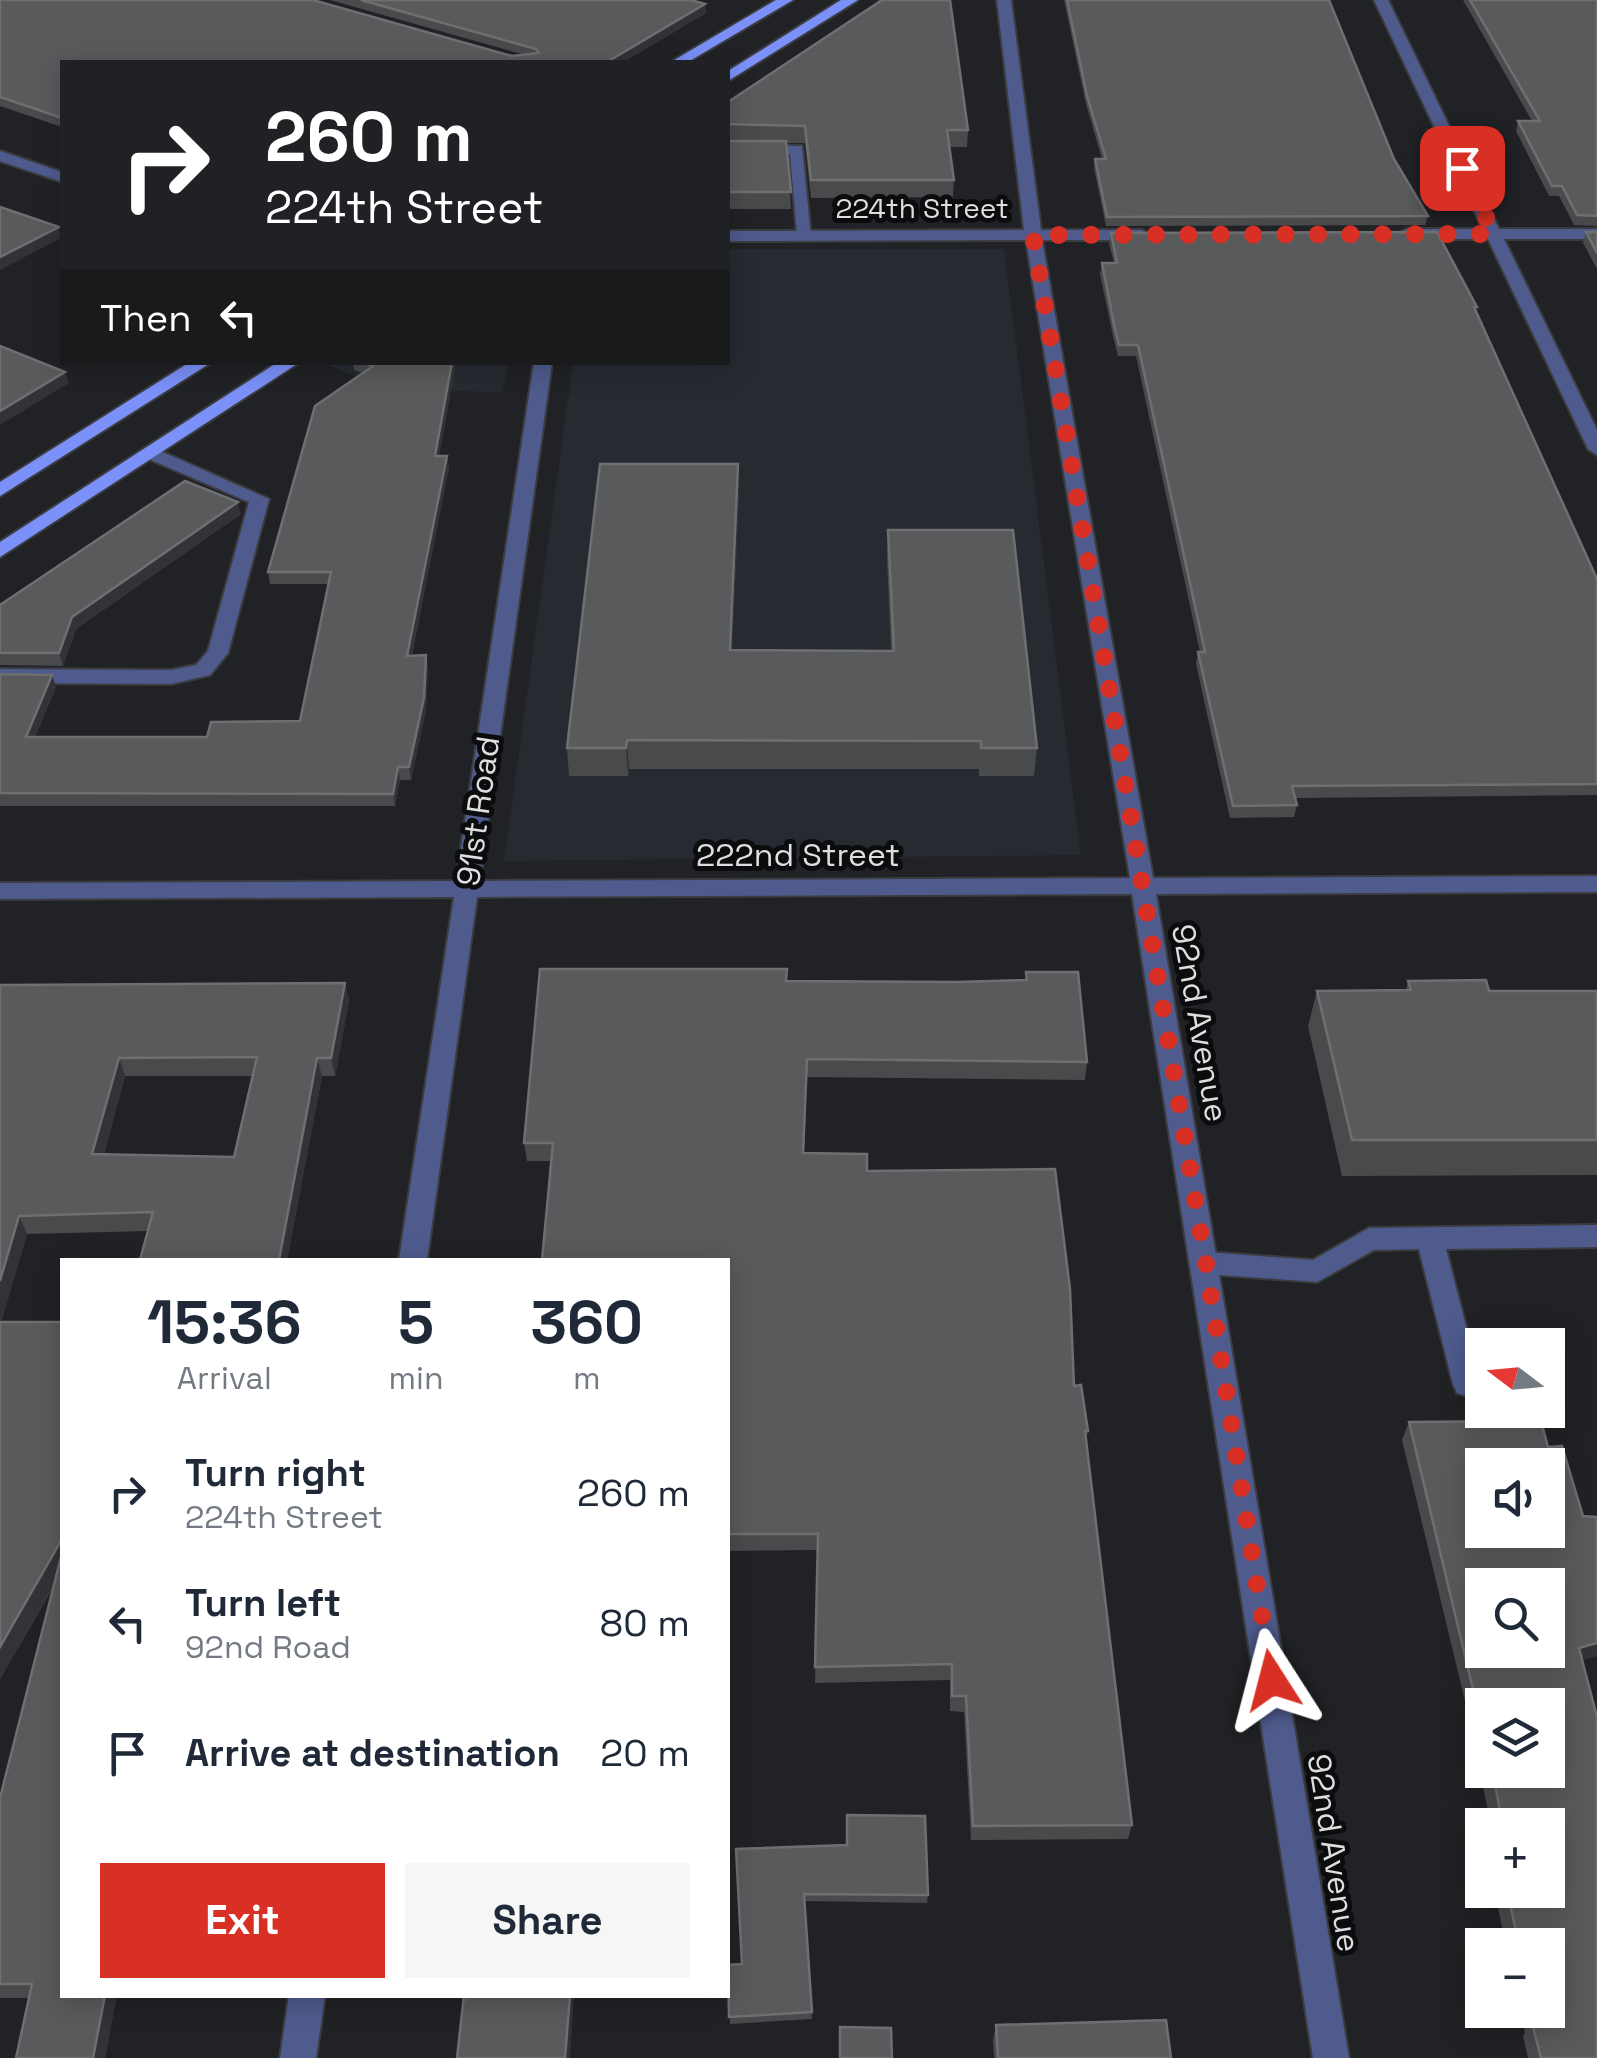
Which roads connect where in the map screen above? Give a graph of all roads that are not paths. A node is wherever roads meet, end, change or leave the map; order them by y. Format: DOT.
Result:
graph roads {
  1 [pos="786,0"];
  2 [pos="852,0"];
  3 [pos="1004,0"];
  4 [pos="1382,0"];
  5 [pos="681,60"];
  6 [pos="730,76"];
  7 [pos="730,149"];
  8 [pos="0,156"];
  9 [pos="60,176"];
  10 [pos="1167,234"];
  11 [pos="1398,234"];
  12 [pos="1494,234"];
  13 [pos="1597,234"];
  14 [pos="805,235"];
  15 [pos="1033,235"];
  16 [pos="730,236"];
  17 [pos="197,365"];
  18 [pos="285,365"];
  19 [pos="543,365"];
  20 [pos="1597,449"];
  21 [pos="151,453"];
  22 [pos="0,490"];
  23 [pos="0,550"];
  24 [pos="0,676"];
  25 [pos="1597,884"];
  26 [pos="1141,886"];
  27 [pos="467,889"];
  28 [pos="0,891"];
  29 [pos="1597,1236"];
  30 [pos="1430,1238"];
  31 [pos="413,1258"];
  32 [pos="1206,1264"];
  33 [pos="1465,1376"];
  34 [pos="308,1998"];
  35 [pos="298,2058"];
  36 [pos="1331,2058"];
  1 -- 5 [label="main road"];
  2 -- 6 [label="main road"];
  3 -- 15 [label="street, 92nd Avenue"];
  4 -- 12 [label="street"];
  7 -- 14 [label="street"];
  8 -- 9 [label="street"];
  10 -- 15 [label="street, 224th Street"];
  11 -- 12 [label="street"];
  12 -- 13 [label="street"];
  12 -- 20 [label="street"];
  14 -- 15 [label="street, 224th Street"];
  14 -- 16 [label="street, 224th Street"];
  15 -- 26 [label="street, 92nd Avenue"];
  17 -- 22 [label="main road"];
  18 -- 21 [label="main road"];
  19 -- 27 [label="street, 91st Road"];
  21 -- 23 [label="main road"];
  21 -- 24 [label="street"];
  25 -- 26 [label="street, 222nd Street"];
  26 -- 27 [label="street, 222nd Street"];
  26 -- 32 [label="street, 92nd Avenue"];
  27 -- 28 [label="street, 222nd Street"];
  27 -- 31 [label="street, 91st Road"];
  29 -- 30 [label="street"];
  30 -- 32 [label="street"];
  30 -- 33 [label="street"];
  32 -- 36 [label="street, 92nd Avenue"];
  34 -- 35 [label="street"];
}
